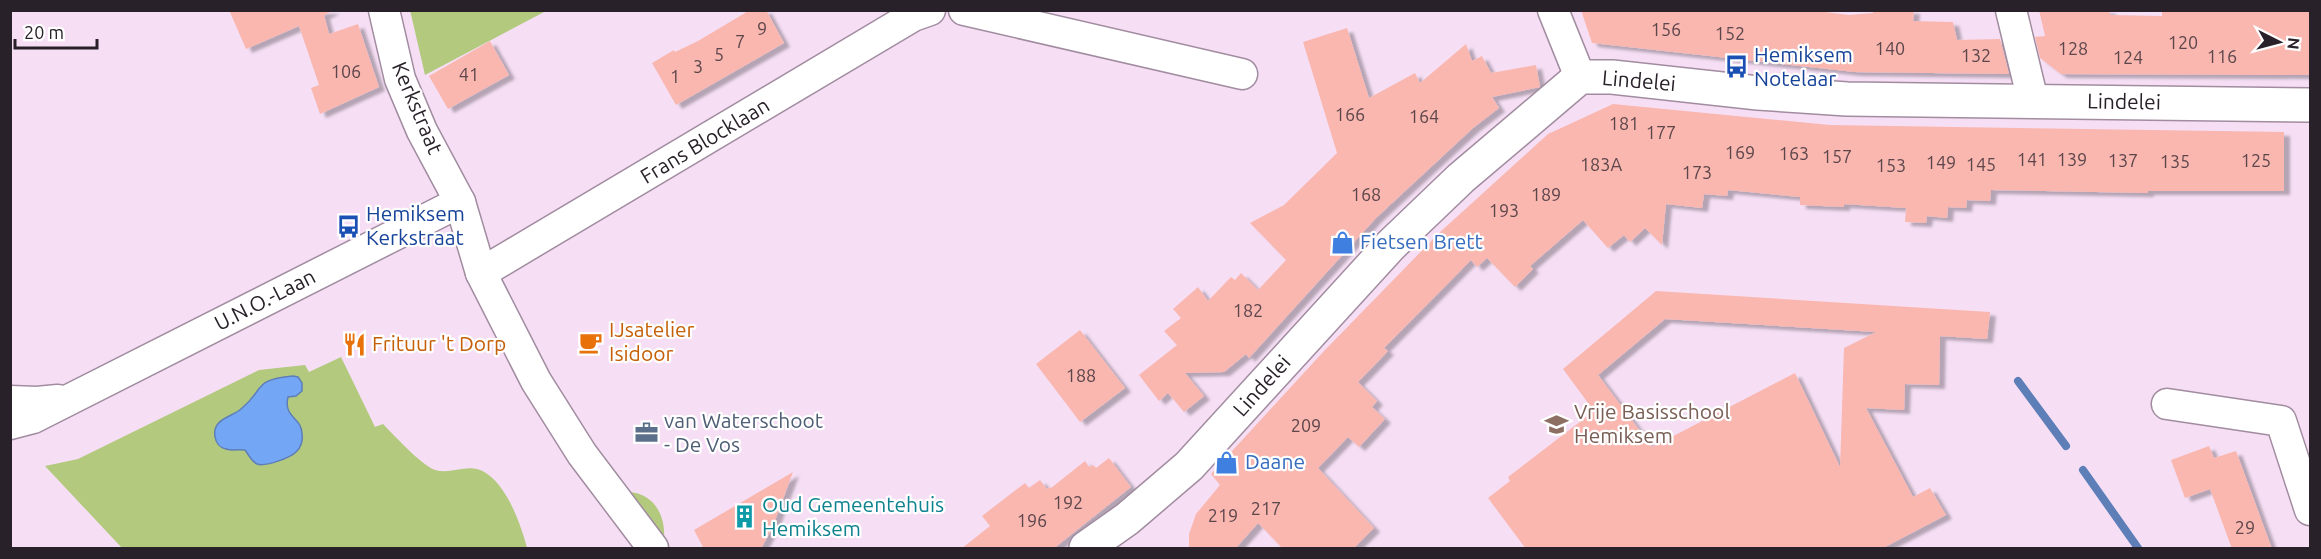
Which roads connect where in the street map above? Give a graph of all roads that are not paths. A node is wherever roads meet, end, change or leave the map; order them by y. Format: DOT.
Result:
graph roads {
  1 [pos="384,10"];
  2 [pos="930,10"];
  3 [pos="964,10"];
  4 [pos="1553,10"];
  5 [pos="2011,10"];
  6 [pos="1242,74"];
  7 [pos="1580,77"];
  8 [pos="2033,101"];
  9 [pos="2310,105"];
  10 [pos="460,201"];
  11 [pos="481,273"];
  12 [pos="70,398"];
  13 [pos="10,401"];
  14 [pos="2167,404"];
  15 [pos="10,424"];
  16 [pos="2303,464"];
  17 [pos="2310,510"];
  18 [pos="653,549"];
  19 [pos="1086,549"];
  1 -- 10 [label="street, Kerkstraat"];
  2 -- 11 [label="street, Frans Blocklaan"];
  3 -- 6 [label="street"];
  4 -- 7 [label="street"];
  5 -- 8 [label="street"];
  7 -- 8 [label="street, Lindelei"];
  7 -- 19 [label="street, Lindelei"];
  8 -- 9 [label="street, Lindelei"];
  10 -- 11 [label="street, Kerkstraat"];
  10 -- 12 [label="street, U.N.O.-Laan"];
  11 -- 18 [label="street, Kerkstraat"];
  12 -- 13 [label="street, U.N.O.-Laan"];
  12 -- 15 [label="street, U.N.O.-Laan"];
  14 -- 16 [label="street"];
  16 -- 17 [label="street"];
}
